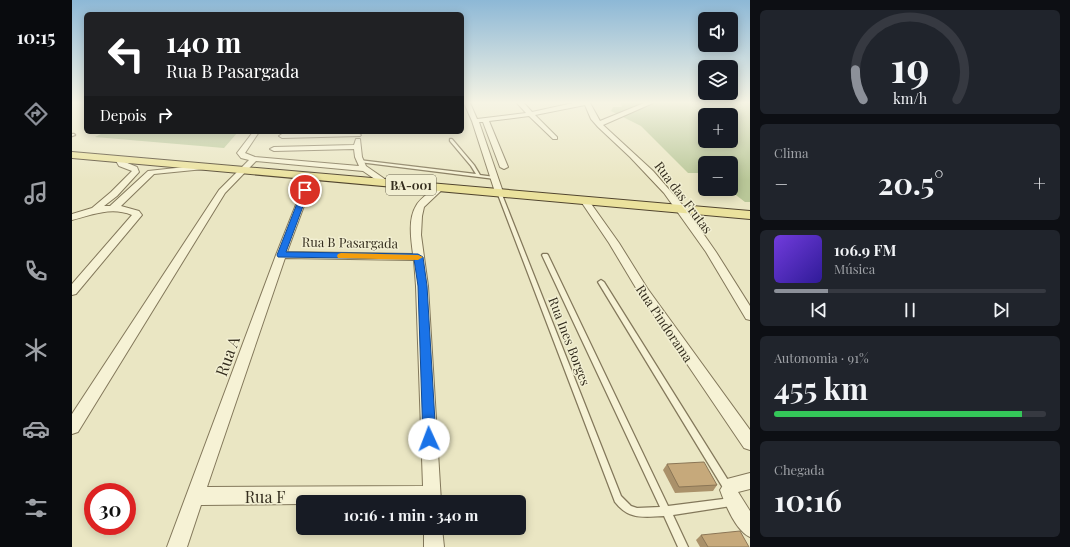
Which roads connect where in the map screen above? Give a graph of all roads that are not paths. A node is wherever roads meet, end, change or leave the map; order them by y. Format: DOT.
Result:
graph roads {
  1 [pos="478,129"];
  2 [pos="488,129"];
  3 [pos="545,129"];
  4 [pos="604,129"];
  5 [pos="255,134"];
  6 [pos="333,134"];
  7 [pos="358,134"];
  8 [pos="282,136"];
  9 [pos="555,138"];
  10 [pos="451,140"];
  11 [pos="357,147"];
  12 [pos="274,149"];
  13 [pos="72,154"];
  14 [pos="254,159"];
  15 [pos="359,161"];
  16 [pos="173,164"];
  17 [pos="136,167"];
  18 [pos="204,167"];
  19 [pos="504,167"];
  20 [pos="364,169"];
  21 [pos="245,170"];
  22 [pos="154,172"];
  23 [pos="478,175"];
  24 [pos="311,176"];
  25 [pos="494,178"];
  26 [pos="388,184"];
  27 [pos="440,188"];
  28 [pos="499,192"];
  29 [pos="584,200"];
  30 [pos="96,208"];
  31 [pos="112,209"];
  32 [pos="681,209"];
  33 [pos="750,215"];
  34 [pos="72,217"];
  35 [pos="281,255"];
  36 [pos="545,255"];
  37 [pos="418,257"];
  38 [pos="601,282"];
  39 [pos="72,292"];
  40 [pos="750,316"];
  41 [pos="72,427"];
  42 [pos="750,443"];
  43 [pos="750,481"];
  44 [pos="432,495"];
  45 [pos="196,496"];
  46 [pos="731,496"];
  47 [pos="296,497"];
  48 [pos="666,511"];
  49 [pos="750,528"];
  50 [pos="433,535"];
  51 [pos="177,547"];
  52 [pos="434,547"];
  53 [pos="683,547"];
  1 -- 25 [label="street"];
  2 -- 19 [label="street"];
  3 -- 9 [label="street"];
  4 -- 32 [label="street, Rua das Frutas"];
  5 -- 14 [label="street"];
  6 -- 8 [label="street"];
  7 -- 11 [label="street"];
  10 -- 23 [label="lane"];
  11 -- 12 [label="street"];
  11 -- 15 [label="street"];
  13 -- 17 [label="main road, BA-001"];
  14 -- 20 [label="street"];
  14 -- 21 [label="street"];
  15 -- 20 [label="street"];
  15 -- 23 [label="lane"];
  16 -- 17 [label="main road, BA-001"];
  16 -- 18 [label="main road, BA-001"];
  16 -- 22 [label="street"];
  17 -- 22 [label="street"];
  17 -- 30 [label="street"];
  18 -- 21 [label="main road, BA-001"];
  18 -- 22 [label="street"];
  20 -- 26 [label="street"];
  21 -- 24 [label="main road, BA-001"];
  21 -- 41 [label="street"];
  22 -- 31 [label="street"];
  23 -- 25 [label="lane"];
  24 -- 26 [label="main road, BA-001"];
  24 -- 35 [label="street, Rua A"];
  25 -- 28 [label="street"];
  26 -- 27 [label="main road, BA-001"];
  27 -- 28 [label="main road, BA-001"];
  27 -- 37 [label="street"];
  28 -- 29 [label="main road, BA-001"];
  28 -- 48 [label="lane, Rua Ines Borges"];
  29 -- 32 [label="main road, BA-001"];
  29 -- 42 [label="street, Rua Pindorama"];
  30 -- 31 [label="street"];
  30 -- 34 [label="street"];
  31 -- 39 [label="street"];
  32 -- 33 [label="main road, BA-001"];
  32 -- 40 [label="street, Rua das Frutas"];
  35 -- 37 [label="street, Rua B Pasargada"];
  35 -- 45 [label="street, Rua A"];
  36 -- 48 [label="lane"];
  37 -- 44 [label="street"];
  38 -- 46 [label="lane"];
  43 -- 46 [label="street"];
  45 -- 47 [label="street, Rua F"];
  45 -- 51 [label="street, Rua A"];
  46 -- 48 [label="lane"];
  46 -- 49 [label="street"];
  48 -- 53 [label="lane"];
  50 -- 52 [label="street"];
}
